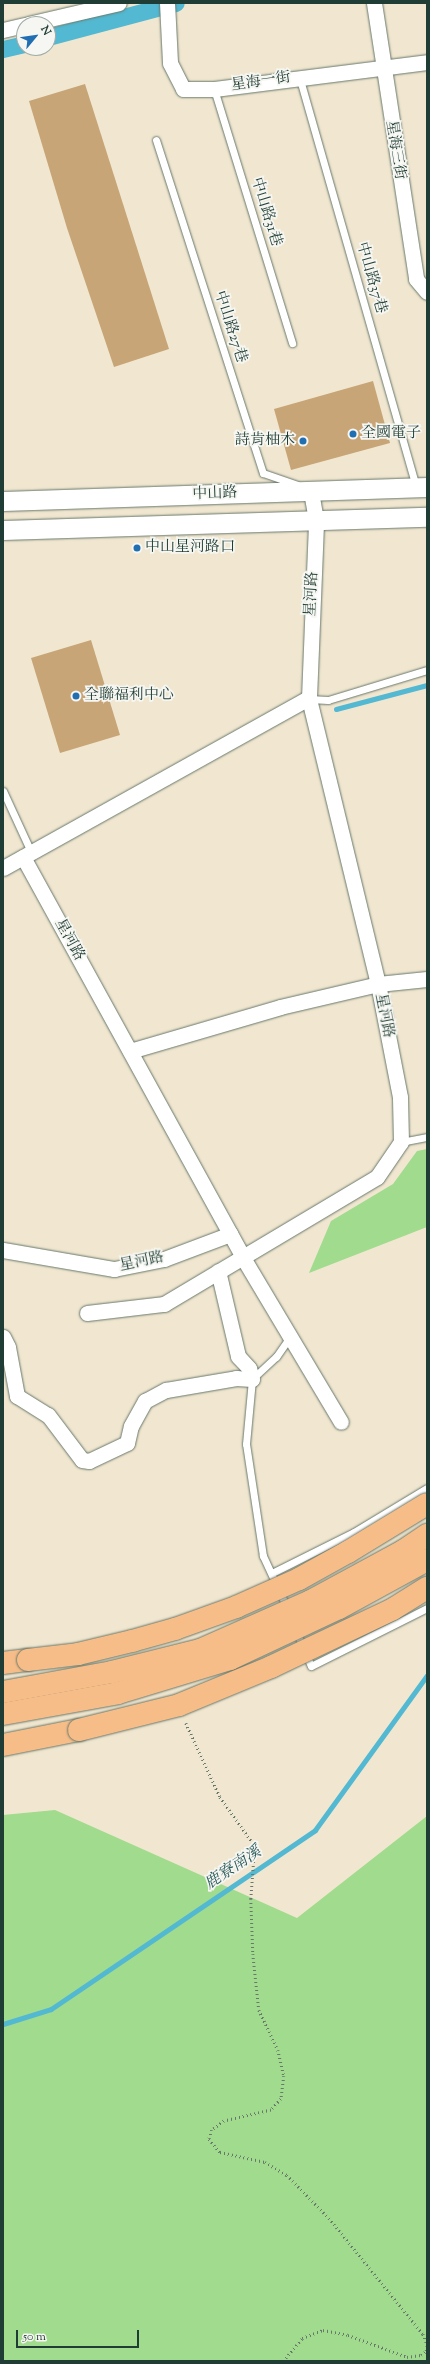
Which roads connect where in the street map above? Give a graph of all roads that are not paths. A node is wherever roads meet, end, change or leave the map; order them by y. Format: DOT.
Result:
graph roads {
  1 [pos="119,3"];
  2 [pos="167,3"];
  3 [pos="374,3"];
  4 [pos="56,18"];
  5 [pos="16,27"];
  6 [pos="3,30"];
  7 [pos="427,62"];
  8 [pos="383,69"];
  9 [pos="299,76"];
  10 [pos="214,89"];
  11 [pos="156,140"];
  12 [pos="427,292"];
  13 [pos="292,343"];
  14 [pos="422,487"];
  15 [pos="312,491"];
  16 [pos="3,501"];
  17 [pos="427,517"];
  18 [pos="316,520"];
  19 [pos="3,530"];
  20 [pos="427,670"];
  21 [pos="309,698"];
  22 [pos="3,791"];
  23 [pos="27,854"];
  24 [pos="3,868"];
  25 [pos="427,979"];
  26 [pos="378,984"];
  27 [pos="130,1051"];
  28 [pos="427,1137"];
  29 [pos="401,1142"];
  30 [pos="230,1234"];
  31 [pos="3,1250"];
  32 [pos="242,1256"];
  33 [pos="218,1271"];
  34 [pos="87,1313"];
  35 [pos="291,1335"];
  36 [pos="3,1337"];
  37 [pos="252,1379"];
  38 [pos="341,1422"];
  39 [pos="427,1488"];
  40 [pos="427,1504"];
  41 [pos="427,1535"];
  42 [pos="427,1560"];
  43 [pos="272,1573"];
  44 [pos="427,1588"];
  45 [pos="427,1608"];
  46 [pos="3,1663"];
  47 [pos="3,1692"];
  48 [pos="3,1714"];
  49 [pos="3,1745"];
  1 -- 4 [label="street"];
  2 -- 10 [label="street, 星海一街"];
  3 -- 8 [label="street, 星海三街"];
  5 -- 6 [label="street"];
  7 -- 8 [label="street, 星海一街"];
  8 -- 9 [label="street, 星海一街"];
  8 -- 12 [label="street, 星海三街"];
  9 -- 10 [label="street, 星海一街"];
  9 -- 14 [label="lane, 中山路37巷"];
  10 -- 13 [label="lane, 中山路31巷"];
  11 -- 15 [label="lane, 中山路27巷"];
  14 -- 15 [label="street, 中山路"];
  15 -- 16 [label="street, 中山路"];
  15 -- 18 [label="street, 星河路"];
  17 -- 18 [label="street, 中山路"];
  18 -- 19 [label="street, 中山路"];
  18 -- 21 [label="street, 星河路"];
  20 -- 21 [label="lane"];
  21 -- 23 [label="street"];
  21 -- 26 [label="street, 星河路"];
  22 -- 23 [label="lane"];
  23 -- 24 [label="street"];
  23 -- 27 [label="street, 星河路"];
  25 -- 26 [label="street"];
  26 -- 27 [label="street"];
  26 -- 29 [label="street, 星河路"];
  27 -- 30 [label="street, 星河路"];
  28 -- 29 [label="lane"];
  29 -- 32 [label="street"];
  30 -- 31 [label="street, 星河路"];
  30 -- 32 [label="street, 星河路"];
  32 -- 33 [label="street"];
  32 -- 35 [label="street, 星河路"];
  33 -- 34 [label="street"];
  33 -- 37 [label="street"];
  35 -- 37 [label="lane"];
  35 -- 38 [label="street, 星河路"];
  36 -- 37 [label="street"];
  37 -- 43 [label="lane"];
  39 -- 43 [label="lane"];
  40 -- 46 [label="main road, bridge"];
  41 -- 47 [label="main road, bridge"];
  42 -- 48 [label="main road, bridge"];
  43 -- 45 [label="lane"];
  44 -- 49 [label="main road, bridge"];
}
